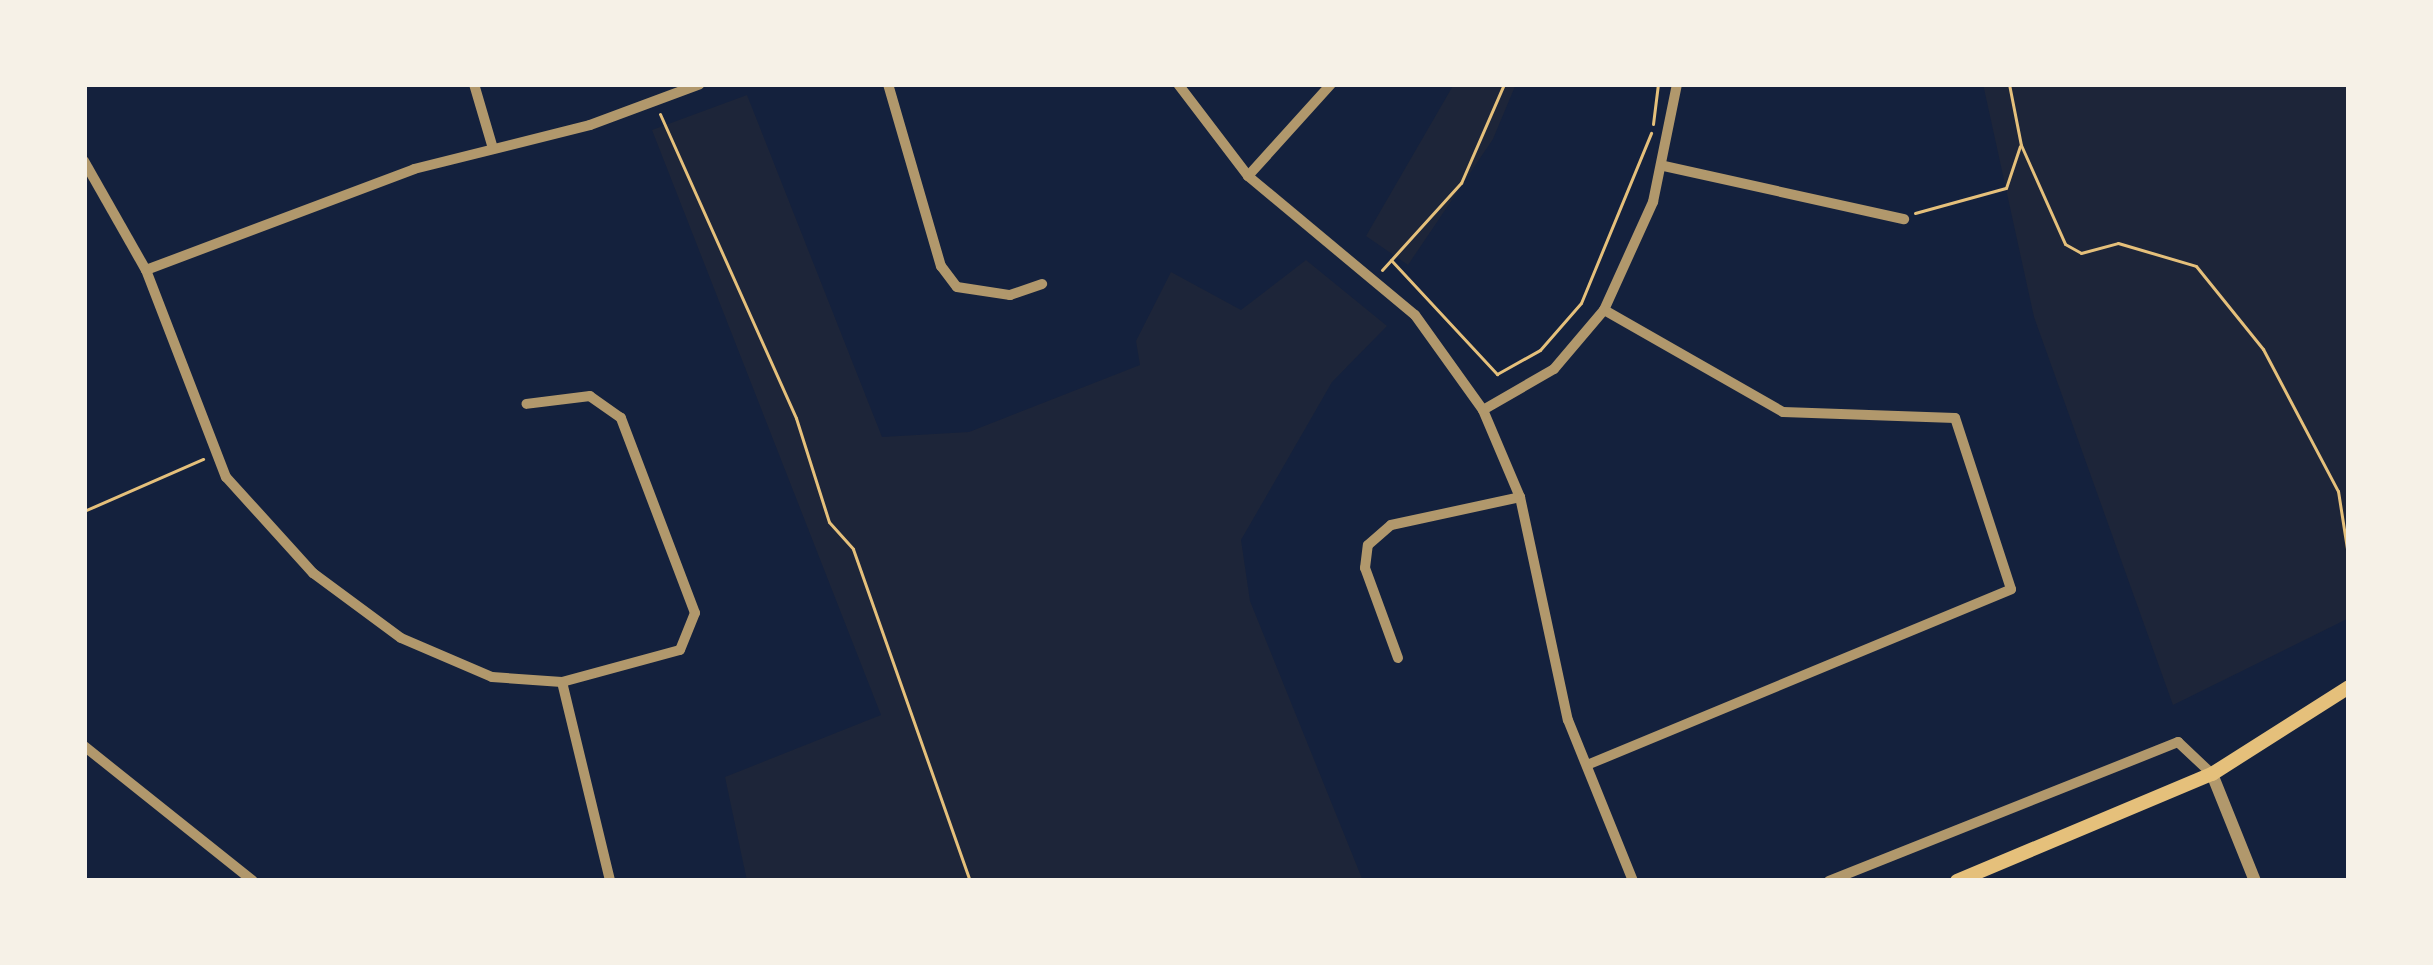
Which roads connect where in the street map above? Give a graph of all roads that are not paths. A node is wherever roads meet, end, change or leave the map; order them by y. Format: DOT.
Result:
graph roads {
  1 [pos="474,84"];
  2 [pos="700,84"];
  3 [pos="888,84"];
  4 [pos="1178,84"];
  5 [pos="1331,84"];
  6 [pos="1677,84"];
  7 [pos="492,145"];
  8 [pos="84,161"];
  9 [pos="1664,166"];
  10 [pos="1248,176"];
  11 [pos="1904,219"];
  12 [pos="146,270"];
  13 [pos="1042,284"];
  14 [pos="1604,310"];
  15 [pos="526,404"];
  16 [pos="1483,410"];
  17 [pos="1520,497"];
  18 [pos="1398,658"];
  19 [pos="562,682"];
  20 [pos="2349,687"];
  21 [pos="84,746"];
  22 [pos="1587,765"];
  23 [pos="2212,774"];
  24 [pos="1975,878"];
  25 [pos="254,881"];
  26 [pos="610,881"];
  27 [pos="1634,881"];
  28 [pos="1828,881"];
  29 [pos="1957,881"];
  30 [pos="2255,881"];
  1 -- 7 [label="street"];
  2 -- 7 [label="street"];
  3 -- 13 [label="street"];
  4 -- 10 [label="street"];
  5 -- 10 [label="street"];
  6 -- 9 [label="street"];
  7 -- 12 [label="street"];
  8 -- 12 [label="street"];
  9 -- 11 [label="street"];
  9 -- 14 [label="street"];
  10 -- 16 [label="street"];
  12 -- 19 [label="street"];
  14 -- 16 [label="street"];
  14 -- 22 [label="street"];
  15 -- 19 [label="street"];
  16 -- 17 [label="street"];
  17 -- 18 [label="street"];
  17 -- 22 [label="street"];
  19 -- 26 [label="street"];
  20 -- 23 [label="main road"];
  21 -- 25 [label="street"];
  22 -- 27 [label="street"];
  23 -- 24 [label="main road"];
  23 -- 28 [label="street"];
  23 -- 30 [label="street"];
  24 -- 29 [label="main road"];
}
